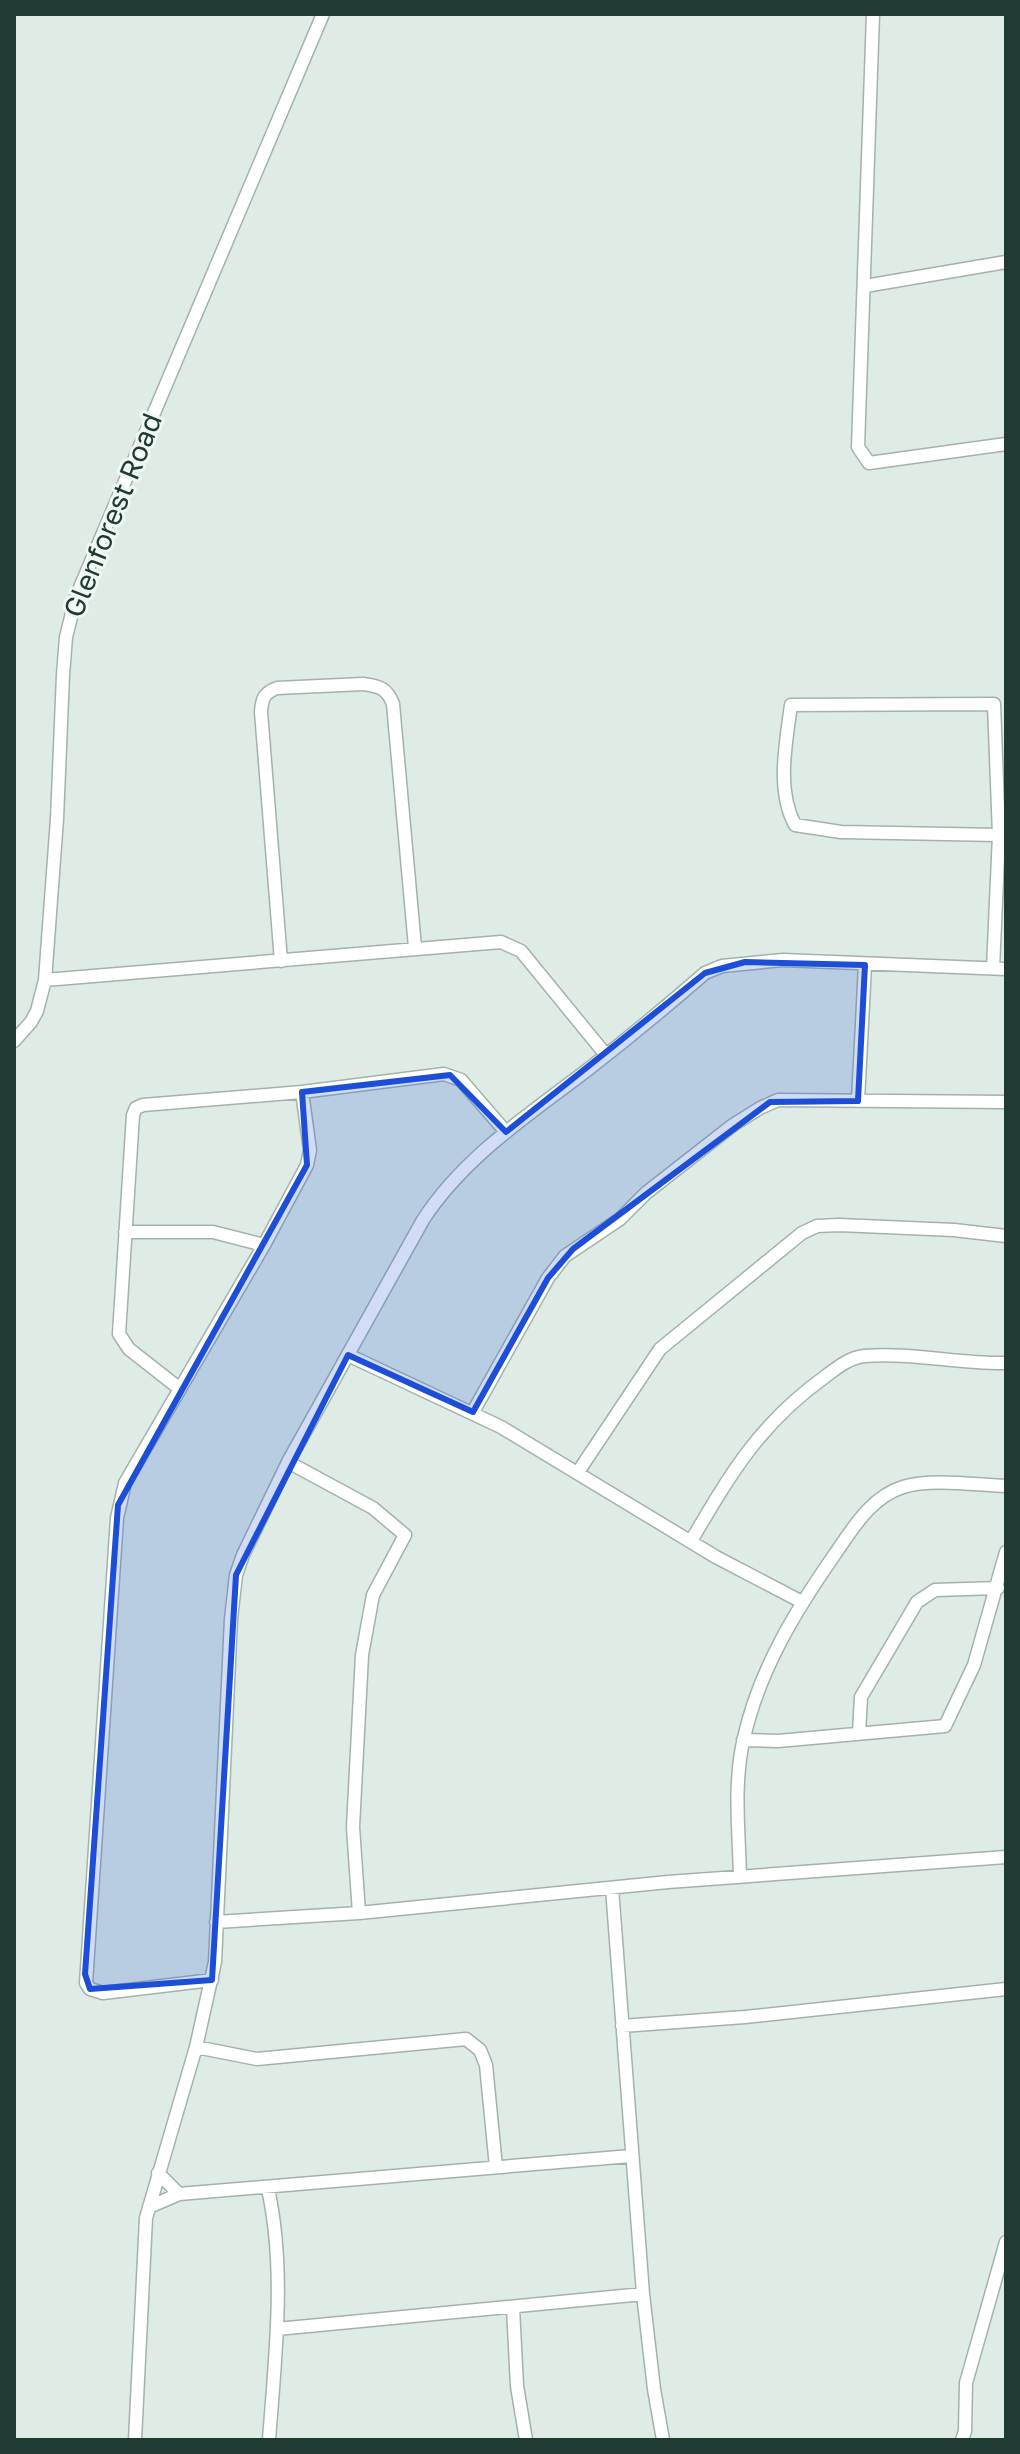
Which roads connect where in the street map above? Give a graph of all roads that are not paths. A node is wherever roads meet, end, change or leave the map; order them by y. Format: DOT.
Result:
graph roads {
  1 [pos="323,14"];
  2 [pos="873,14"];
  3 [pos="1006,262"];
  4 [pos="865,286"];
  5 [pos="1006,444"];
  6 [pos="999,835"];
  7 [pos="415,947"];
  8 [pos="281,961"];
  9 [pos="865,965"];
  10 [pos="999,969"];
  11 [pos="45,980"];
  12 [pos="14,1041"];
  13 [pos="606,1055"];
  14 [pos="302,1092"];
  15 [pos="858,1101"];
  16 [pos="1006,1102"];
  17 [pos="506,1132"];
  18 [pos="125,1232"];
  19 [pos="1006,1236"];
  20 [pos="264,1245"];
  21 [pos="348,1355"];
  22 [pos="1006,1363"];
  23 [pos="180,1389"];
  24 [pos="473,1412"];
  25 [pos="288,1462"];
  26 [pos="578,1472"];
  27 [pos="1006,1486"];
  28 [pos="691,1541"];
  29 [pos="1006,1552"];
  30 [pos="998,1588"];
  31 [pos="802,1602"];
  32 [pos="859,1733"];
  33 [pos="743,1740"];
  34 [pos="1006,1857"];
  35 [pos="740,1877"];
  36 [pos="612,1888"];
  37 [pos="359,1913"];
  38 [pos="216,1922"];
  39 [pos="212,1980"];
  40 [pos="1006,1989"];
  41 [pos="622,2026"];
  42 [pos="196,2047"];
  43 [pos="631,2156"];
  44 [pos="496,2167"];
  45 [pos="158,2173"];
  46 [pos="268,2189"];
  47 [pos="179,2194"];
  48 [pos="149,2207"];
  49 [pos="1006,2242"];
  50 [pos="643,2294"];
  51 [pos="513,2308"];
  52 [pos="277,2329"];
  53 [pos="135,2440"];
  54 [pos="269,2440"];
  55 [pos="526,2440"];
  56 [pos="663,2440"];
  57 [pos="962,2440"];
  1 -- 11 [label="street, Glenforest Road"];
  2 -- 4 [label="street"];
  3 -- 4 [label="street"];
  4 -- 5 [label="street"];
  6 -- 6 [label="street"];
  6 -- 10 [label="street"];
  7 -- 8 [label="street"];
  7 -- 8 [label="street"];
  7 -- 13 [label="street"];
  8 -- 11 [label="street"];
  9 -- 10 [label="street"];
  9 -- 13 [label="street"];
  9 -- 15 [label="street"];
  11 -- 12 [label="street, Glenforest Road"];
  13 -- 17 [label="street"];
  14 -- 17 [label="street"];
  14 -- 18 [label="street"];
  14 -- 20 [label="street"];
  15 -- 16 [label="street"];
  15 -- 24 [label="street"];
  17 -- 21 [label="street"];
  18 -- 20 [label="street"];
  18 -- 23 [label="street"];
  19 -- 26 [label="street"];
  20 -- 23 [label="street"];
  21 -- 24 [label="street"];
  21 -- 25 [label="street"];
  22 -- 28 [label="street"];
  23 -- 39 [label="street"];
  24 -- 26 [label="street"];
  25 -- 37 [label="street"];
  25 -- 38 [label="street"];
  26 -- 28 [label="street"];
  27 -- 31 [label="street"];
  28 -- 31 [label="street"];
  29 -- 30 [label="street"];
  30 -- 32 [label="street"];
  30 -- 32 [label="street"];
  31 -- 33 [label="street"];
  32 -- 33 [label="street"];
  33 -- 35 [label="street"];
  34 -- 35 [label="street"];
  35 -- 36 [label="street"];
  36 -- 37 [label="street"];
  36 -- 41 [label="street"];
  37 -- 38 [label="street"];
  38 -- 39 [label="street"];
  39 -- 42 [label="street"];
  40 -- 41 [label="street"];
  41 -- 43 [label="street"];
  42 -- 44 [label="street"];
  42 -- 45 [label="street"];
  43 -- 44 [label="street"];
  43 -- 50 [label="street"];
  44 -- 46 [label="street"];
  45 -- 47 [label="street"];
  45 -- 48 [label="street"];
  46 -- 47 [label="street"];
  46 -- 52 [label="street"];
  47 -- 48 [label="street"];
  48 -- 53 [label="street"];
  49 -- 57 [label="street"];
  50 -- 51 [label="street"];
  50 -- 56 [label="street"];
  51 -- 52 [label="street"];
  51 -- 55 [label="street"];
  52 -- 54 [label="street"];
}
